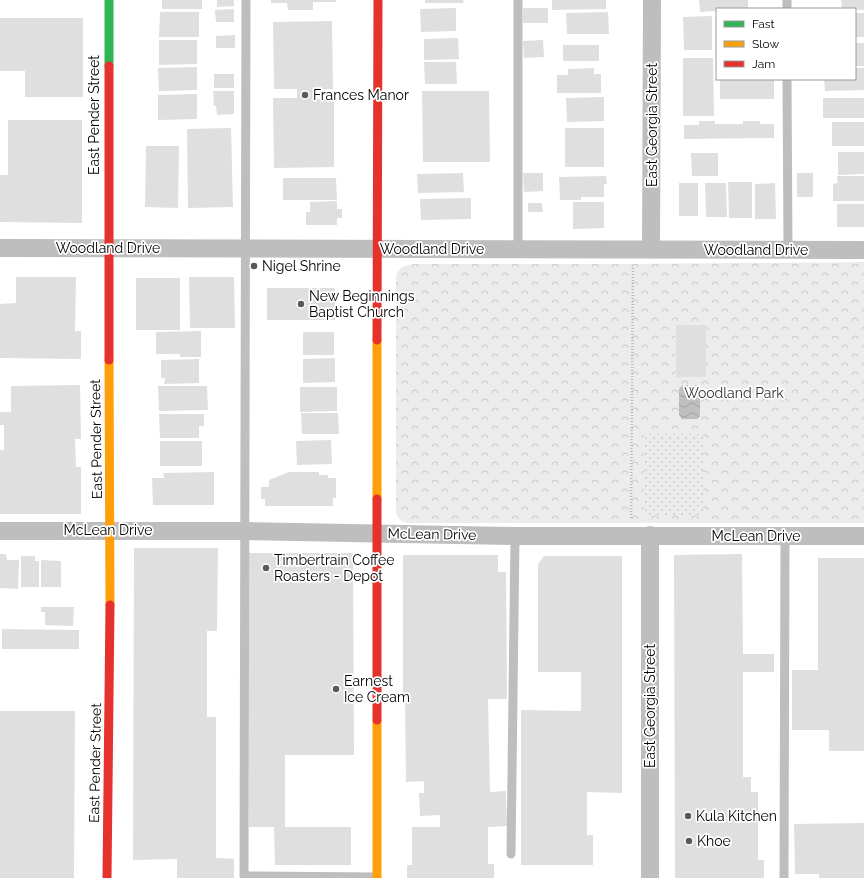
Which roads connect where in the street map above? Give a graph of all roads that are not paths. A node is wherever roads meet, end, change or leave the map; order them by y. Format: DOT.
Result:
graph roads {
  1 [pos="109,0"];
  2 [pos="246,0"];
  3 [pos="378,0"];
  4 [pos="518,0"];
  5 [pos="652,0"];
  6 [pos="787,80"];
  7 [pos="0,248"];
  8 [pos="108,248"];
  9 [pos="244,249"];
  10 [pos="376,249"];
  11 [pos="518,249"];
  12 [pos="651,250"];
  13 [pos="788,250"];
  14 [pos="864,250"];
  15 [pos="111,530"];
  16 [pos="244,530"];
  17 [pos="0,531"];
  18 [pos="378,534"];
  19 [pos="650,535"];
  20 [pos="515,536"];
  21 [pos="864,536"];
  22 [pos="785,537"];
  23 [pos="511,854"];
  24 [pos="108,878"];
  25 [pos="377,878"];
  26 [pos="650,878"];
  27 [pos="784,878"];
  1 -- 8 [label="street, East Pender Street"];
  2 -- 9 [label="lane"];
  3 -- 10 [label="street"];
  4 -- 11 [label="lane"];
  5 -- 12 [label="street, East Georgia Street"];
  6 -- 13 [label="lane"];
  7 -- 8 [label="street, Woodland Drive"];
  8 -- 9 [label="street, Woodland Drive"];
  8 -- 15 [label="street, East Pender Street"];
  9 -- 10 [label="street, Woodland Drive"];
  9 -- 16 [label="lane"];
  10 -- 11 [label="street, Woodland Drive"];
  10 -- 18 [label="street"];
  11 -- 12 [label="street, Woodland Drive"];
  12 -- 13 [label="street, Woodland Drive"];
  13 -- 14 [label="street, Woodland Drive"];
  15 -- 16 [label="street, McLean Drive"];
  15 -- 17 [label="street, McLean Drive"];
  15 -- 24 [label="street, East Pender Street"];
  16 -- 18 [label="street, McLean Drive"];
  16 -- 25 [label="lane"];
  18 -- 20 [label="street, McLean Drive"];
  18 -- 25 [label="street"];
  19 -- 20 [label="street, McLean Drive"];
  19 -- 22 [label="street, McLean Drive"];
  19 -- 26 [label="street, East Georgia Street"];
  20 -- 23 [label="lane"];
  21 -- 22 [label="street, McLean Drive"];
  22 -- 27 [label="lane"];
}
